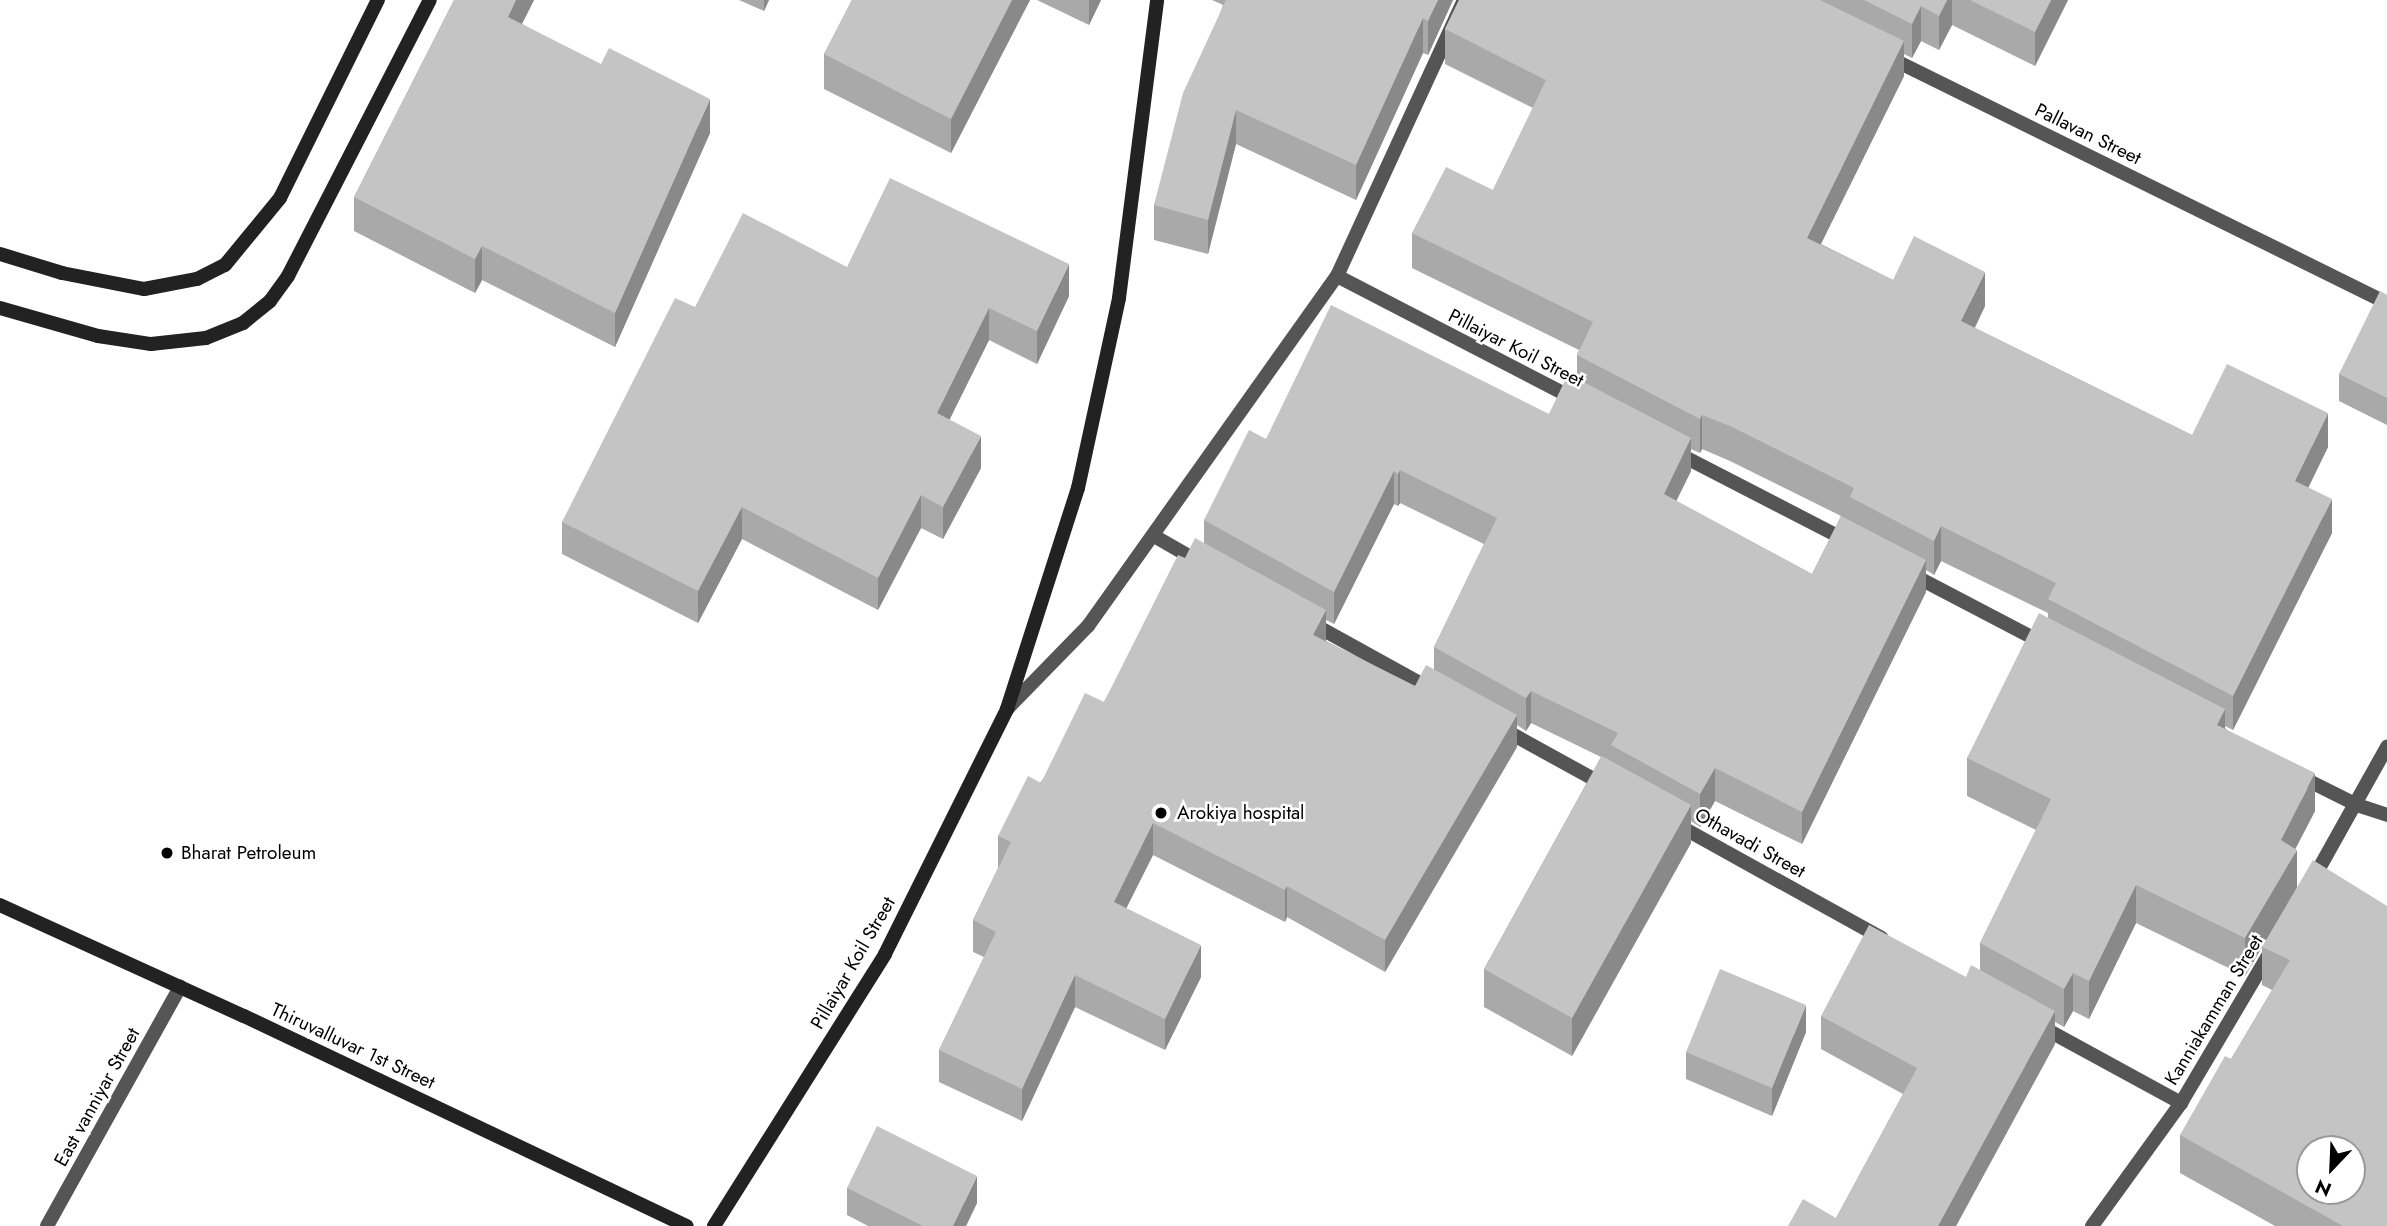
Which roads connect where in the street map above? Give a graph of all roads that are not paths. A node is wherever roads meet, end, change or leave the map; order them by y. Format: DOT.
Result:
graph roads {
  1 [pos="378,0"];
  2 [pos="430,0"];
  3 [pos="1157,0"];
  4 [pos="1464,0"];
  5 [pos="1870,48"];
  6 [pos="0,254"];
  7 [pos="1337,276"];
  8 [pos="2387,303"];
  9 [pos="0,308"];
  10 [pos="1595,410"];
  11 [pos="1656,442"];
  12 [pos="1154,536"];
  13 [pos="1865,550"];
  14 [pos="1215,570"];
  15 [pos="1902,570"];
  16 [pos="1300,617"];
  17 [pos="2062,652"];
  18 [pos="1447,698"];
  19 [pos="1007,709"];
  20 [pos="1484,719"];
  21 [pos="2387,747"];
  22 [pos="2283,767"];
  23 [pos="1618,793"];
  24 [pos="2357,806"];
  25 [pos="2387,815"];
  26 [pos="1667,820"];
  27 [pos="2308,889"];
  28 [pos="0,905"];
  29 [pos="2280,936"];
  30 [pos="1900,948"];
  31 [pos="180,987"];
  32 [pos="2022,1016"];
  33 [pos="2181,1103"];
  34 [pos="47,1226"];
  35 [pos="687,1226"];
  36 [pos="714,1226"];
  37 [pos="2092,1226"];
  1 -- 6 [label="street"];
  2 -- 9 [label="street"];
  3 -- 19 [label="street, Pillaiyar Koil Street"];
  4 -- 7 [label="street"];
  5 -- 8 [label="street, Pallavan Street"];
  7 -- 10 [label="street, Pillaiyar Koil Street"];
  7 -- 12 [label="street, Pillaiyar Koil Street"];
  11 -- 13 [label="street"];
  12 -- 14 [label="street"];
  12 -- 19 [label="street, Pillaiyar Koil Street"];
  15 -- 17 [label="street"];
  16 -- 18 [label="street"];
  19 -- 36 [label="street, Pillaiyar Koil Street"];
  20 -- 23 [label="street"];
  21 -- 24 [label="street"];
  22 -- 24 [label="street"];
  24 -- 25 [label="street"];
  24 -- 27 [label="street"];
  26 -- 30 [label="street, Othavadi Street"];
  28 -- 31 [label="street, Thiruvalluvar 1st Street"];
  29 -- 33 [label="street, Kanniakamman Street"];
  31 -- 34 [label="street, East vanniyar Street"];
  31 -- 35 [label="street, Thiruvalluvar 1st Street"];
  32 -- 33 [label="street"];
  33 -- 37 [label="street, Kanniakamman Street"];
}
